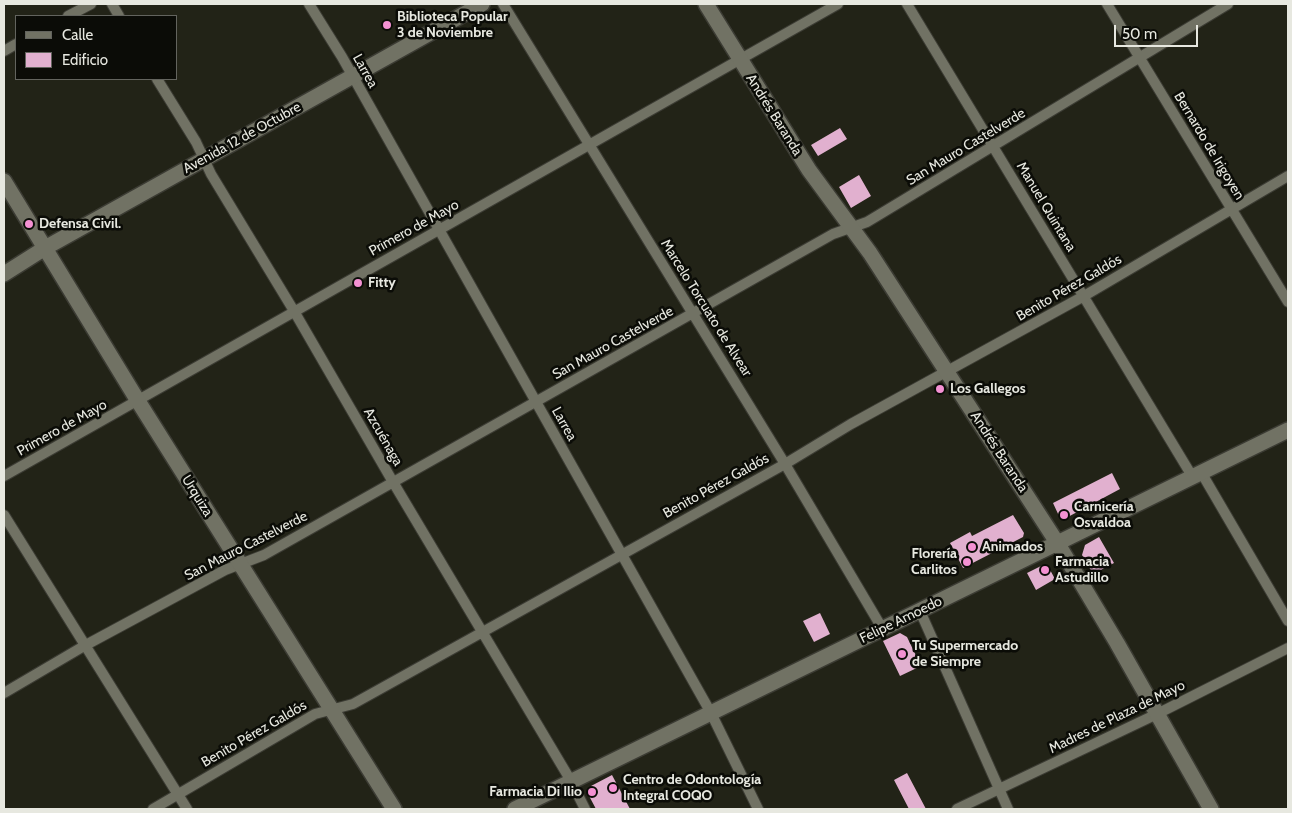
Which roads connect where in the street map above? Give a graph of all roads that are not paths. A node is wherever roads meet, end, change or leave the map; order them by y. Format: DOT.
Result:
graph roads {
  1 [pos="91,4"];
  2 [pos="112,4"];
  3 [pos="309,4"];
  4 [pos="482,4"];
  5 [pos="503,4"];
  6 [pos="706,4"];
  7 [pos="838,4"];
  8 [pos="907,4"];
  9 [pos="1106,4"];
  10 [pos="1228,4"];
  11 [pos="70,15"];
  12 [pos="118,15"];
  13 [pos="15,45"];
  14 [pos="4,51"];
  15 [pos="1140,57"];
  16 [pos="740,60"];
  17 [pos="352,76"];
  18 [pos="159,80"];
  19 [pos="588,145"];
  20 [pos="993,147"];
  21 [pos="204,159"];
  22 [pos="1288,176"];
  23 [pos="4,181"];
  24 [pos="1231,209"];
  25 [pos="851,228"];
  26 [pos="438,231"];
  27 [pos="45,248"];
  28 [pos="4,274"];
  29 [pos="1084,296"];
  30 [pos="1288,302"];
  31 [pos="294,310"];
  32 [pos="694,314"];
  33 [pos="948,372"];
  34 [pos="138,401"];
  35 [pos="535,402"];
  36 [pos="1288,431"];
  37 [pos="785,464"];
  38 [pos="1197,474"];
  39 [pos="4,476"];
  40 [pos="393,482"];
  41 [pos="4,515"];
  42 [pos="1058,544"];
  43 [pos="621,554"];
  44 [pos="240,564"];
  45 [pos="920,611"];
  46 [pos="1288,621"];
  47 [pos="882,628"];
  48 [pos="482,631"];
  49 [pos="84,646"];
  50 [pos="1288,648"];
  51 [pos="4,693"];
  52 [pos="331,709"];
  53 [pos="711,713"];
  54 [pos="1157,714"];
  55 [pos="571,781"];
  56 [pos="998,789"];
  57 [pos="178,794"];
  58 [pos="153,809"];
  59 [pos="187,809"];
  60 [pos="394,809"];
  61 [pos="515,809"];
  62 [pos="585,809"];
  63 [pos="758,809"];
  64 [pos="958,809"];
  65 [pos="1008,809"];
  66 [pos="1211,809"];
  1 -- 11 [label="street"];
  2 -- 12 [label="street"];
  3 -- 17 [label="street, Larrea"];
  4 -- 17 [label="main road, Avenida 12 de Octubre"];
  5 -- 19 [label="street, Marcelo Torcuato de Alvear"];
  6 -- 16 [label="main road, Andrés Baranda"];
  7 -- 16 [label="street, Primero de Mayo"];
  8 -- 20 [label="street, Manuel Quintana"];
  9 -- 15 [label="street, Bernardo de Irigoyen"];
  10 -- 15 [label="street, San Mauro Castelverde"];
  13 -- 14 [label="street"];
  15 -- 20 [label="street, San Mauro Castelverde"];
  15 -- 24 [label="street, Bernardo de Irigoyen"];
  16 -- 19 [label="street, Primero de Mayo"];
  16 -- 25 [label="main road, Andrés Baranda"];
  17 -- 21 [label="main road, Avenida 12 de Octubre"];
  17 -- 26 [label="street, Larrea"];
  18 -- 21 [label="street, Azcuénaga"];
  19 -- 26 [label="street, Primero de Mayo"];
  19 -- 32 [label="street, Marcelo Torcuato de Alvear"];
  20 -- 25 [label="street, San Mauro Castelverde"];
  20 -- 29 [label="street, Manuel Quintana"];
  21 -- 27 [label="main road, Avenida 12 de Octubre"];
  21 -- 31 [label="street, Azcuénaga"];
  22 -- 24 [label="street, Benito Pérez Galdós"];
  23 -- 27 [label="main road, Urquiza"];
  24 -- 29 [label="street, Benito Pérez Galdós"];
  24 -- 30 [label="street, Bernardo de Irigoyen"];
  25 -- 32 [label="street, San Mauro Castelverde"];
  25 -- 33 [label="main road, Andrés Baranda"];
  26 -- 31 [label="street, Primero de Mayo"];
  26 -- 35 [label="street, Larrea"];
  27 -- 28 [label="main road, Avenida 12 de Octubre"];
  27 -- 34 [label="main road, Urquiza"];
  29 -- 33 [label="street, Benito Pérez Galdós"];
  29 -- 38 [label="street, Manuel Quintana"];
  31 -- 34 [label="street, Primero de Mayo"];
  31 -- 40 [label="street, Azcuénaga"];
  32 -- 35 [label="street, San Mauro Castelverde"];
  32 -- 37 [label="street, Marcelo Torcuato de Alvear"];
  33 -- 37 [label="street, Benito Pérez Galdós"];
  33 -- 42 [label="main road, Andrés Baranda"];
  34 -- 39 [label="street, Primero de Mayo"];
  34 -- 44 [label="main road, Urquiza"];
  35 -- 40 [label="street, San Mauro Castelverde"];
  35 -- 43 [label="street, Larrea"];
  36 -- 38 [label="main road, Felipe Amoedo"];
  37 -- 43 [label="street, Benito Pérez Galdós"];
  37 -- 47 [label="street, Marcelo Torcuato de Alvear"];
  38 -- 42 [label="main road, Felipe Amoedo"];
  38 -- 46 [label="street, Manuel Quintana"];
  40 -- 44 [label="street, San Mauro Castelverde"];
  40 -- 48 [label="street, Azcuénaga"];
  41 -- 49 [label="street"];
  42 -- 45 [label="main road, Felipe Amoedo"];
  42 -- 54 [label="main road, Andrés Baranda"];
  43 -- 48 [label="street, Benito Pérez Galdós"];
  43 -- 53 [label="street, Larrea"];
  44 -- 49 [label="street, San Mauro Castelverde"];
  44 -- 52 [label="main road, Urquiza"];
  45 -- 47 [label="main road, Felipe Amoedo"];
  45 -- 56 [label="street"];
  47 -- 53 [label="main road, Felipe Amoedo"];
  48 -- 52 [label="street, Benito Pérez Galdós"];
  48 -- 55 [label="street, Azcuénaga"];
  49 -- 51 [label="street, San Mauro Castelverde"];
  49 -- 57 [label="street"];
  50 -- 54 [label="street, Madres de Plaza de Mayo"];
  52 -- 57 [label="street, Benito Pérez Galdós"];
  52 -- 60 [label="main road, Urquiza"];
  53 -- 55 [label="main road, Felipe Amoedo"];
  53 -- 63 [label="street, Larrea"];
  54 -- 56 [label="street, Madres de Plaza de Mayo"];
  54 -- 66 [label="main road, Andrés Baranda"];
  55 -- 61 [label="main road, Felipe Amoedo"];
  55 -- 62 [label="street, Azcuénaga"];
  56 -- 64 [label="street, Madres de Plaza de Mayo"];
  56 -- 65 [label="street"];
  57 -- 58 [label="street, Benito Pérez Galdós"];
  57 -- 59 [label="street"];
}
